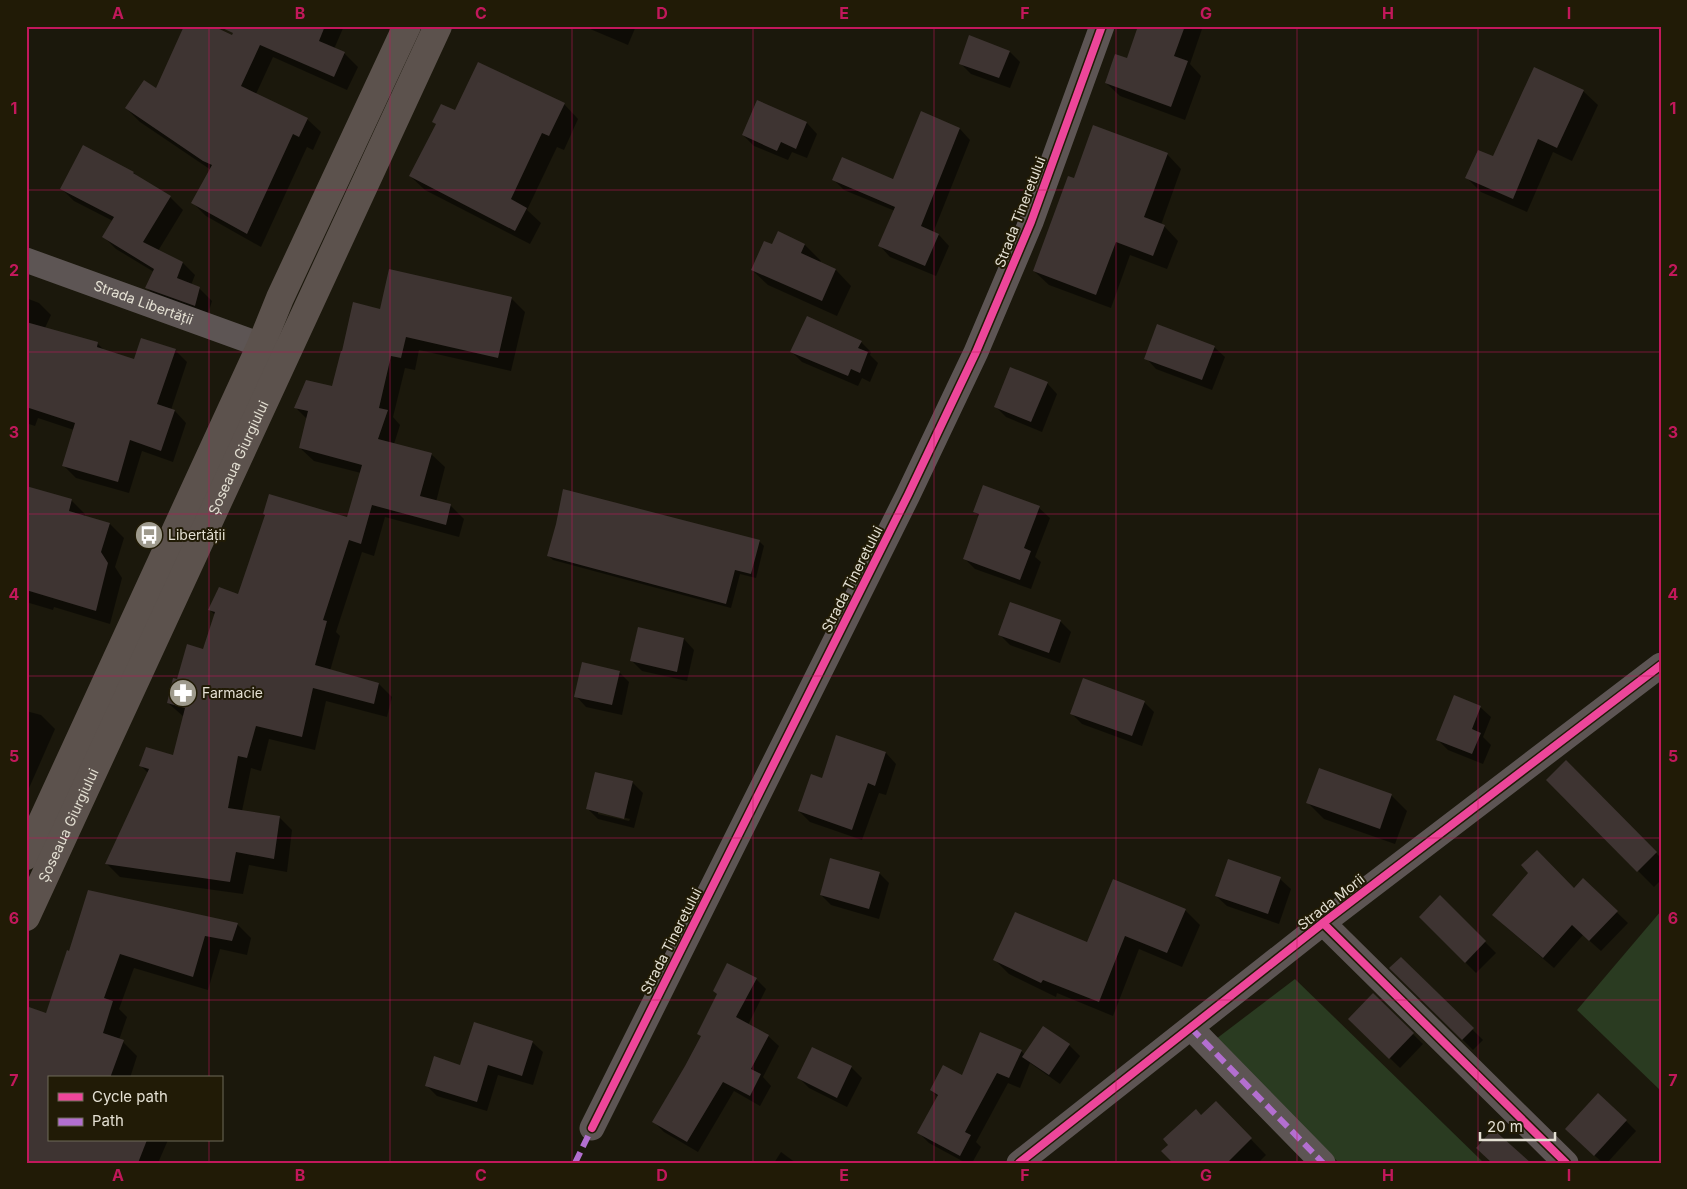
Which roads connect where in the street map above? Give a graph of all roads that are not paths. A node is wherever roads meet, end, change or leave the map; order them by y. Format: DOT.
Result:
graph roads {
  1 [pos="407,26"];
  2 [pos="438,26"];
  3 [pos="1102,26"];
  4 [pos="26,260"];
  5 [pos="261,345"];
  6 [pos="1661,665"];
  7 [pos="26,856"];
  8 [pos="26,917"];
  9 [pos="1323,923"];
  10 [pos="1191,1028"];
  11 [pos="592,1128"];
  12 [pos="1019,1163"];
  13 [pos="1323,1163"];
  14 [pos="1566,1163"];
  1 -- 5 [label="highway, Șoseaua Giurgiului"];
  2 -- 8 [label="highway, Șoseaua Giurgiului"];
  3 -- 11 [label="street, Strada Tineretului"];
  4 -- 5 [label="street, Strada Libertății"];
  5 -- 7 [label="highway, Șoseaua Giurgiului"];
  6 -- 9 [label="street, Strada Morii"];
  9 -- 10 [label="street, Strada Morii"];
  9 -- 14 [label="street"];
  10 -- 12 [label="street, Strada Morii"];
  10 -- 13 [label="street"];
}
